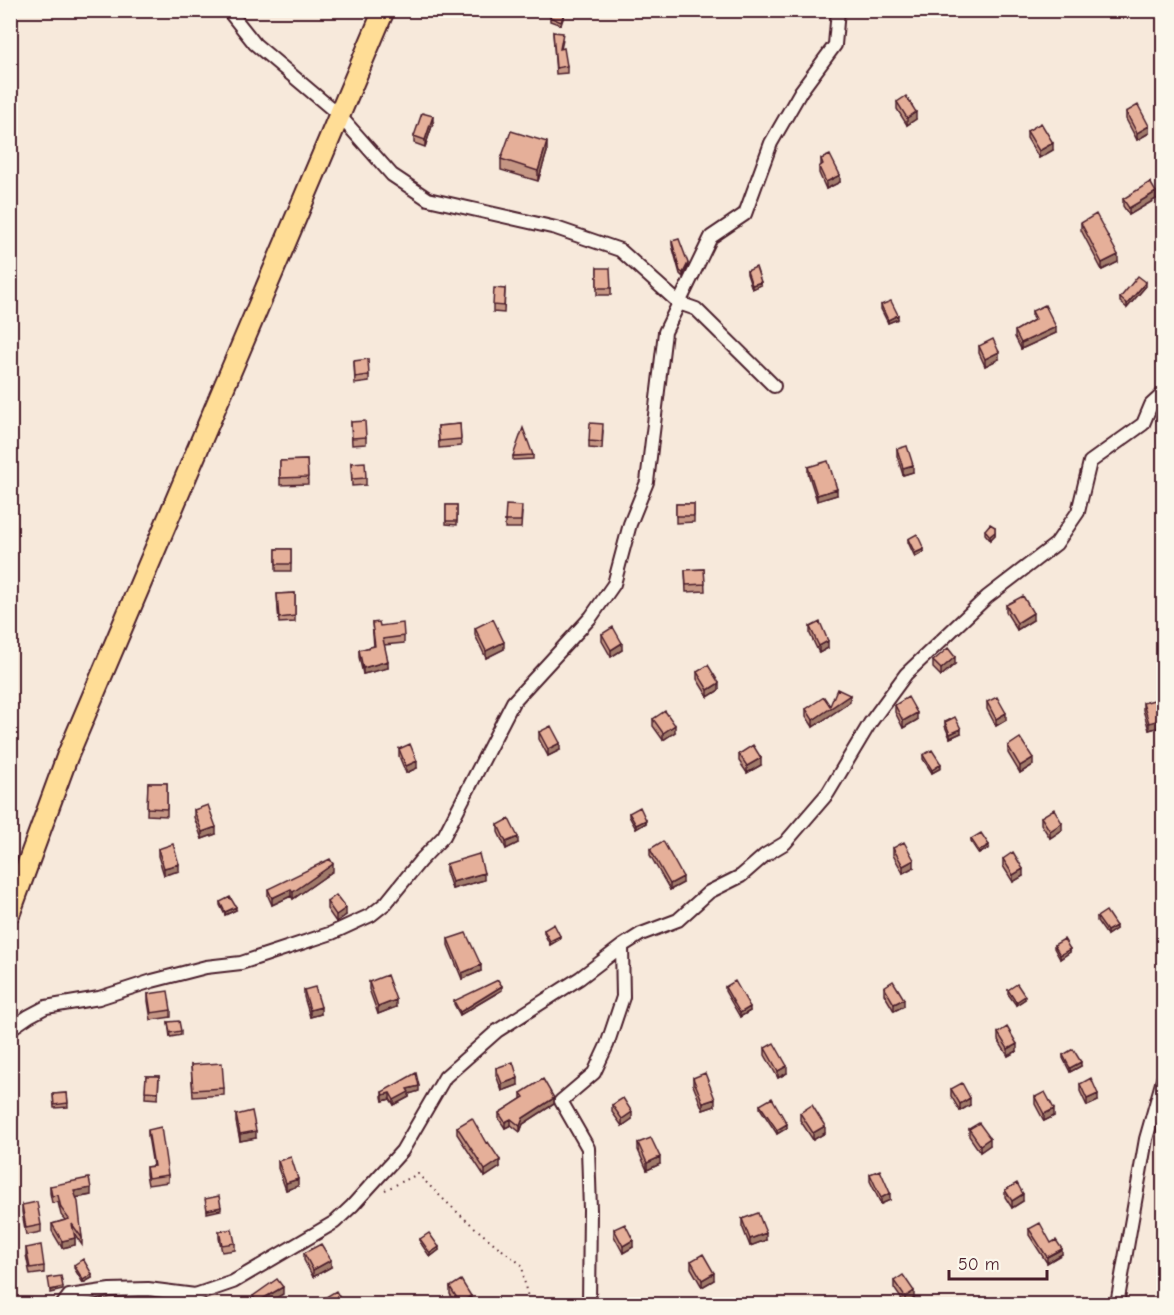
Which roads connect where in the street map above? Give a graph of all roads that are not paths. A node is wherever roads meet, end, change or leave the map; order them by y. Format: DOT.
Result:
graph roads {
  1 [pos="228,10"];
  2 [pos="384,10"];
  3 [pos="838,10"];
  4 [pos="339,115"];
  5 [pos="679,303"];
  6 [pos="774,386"];
  7 [pos="1164,393"];
  8 [pos="10,912"];
  9 [pos="622,946"];
  10 [pos="10,1029"];
  11 [pos="1164,1076"];
  12 [pos="63,1305"];
  13 [pos="588,1305"];
  14 [pos="1117,1305"];
  1 -- 4 [label="street"];
  2 -- 4 [label="main road"];
  3 -- 5 [label="street"];
  4 -- 5 [label="street"];
  4 -- 8 [label="main road"];
  5 -- 6 [label="street"];
  5 -- 10 [label="street"];
  7 -- 9 [label="street"];
  9 -- 12 [label="street"];
  9 -- 13 [label="street"];
  11 -- 14 [label="street"];
}
